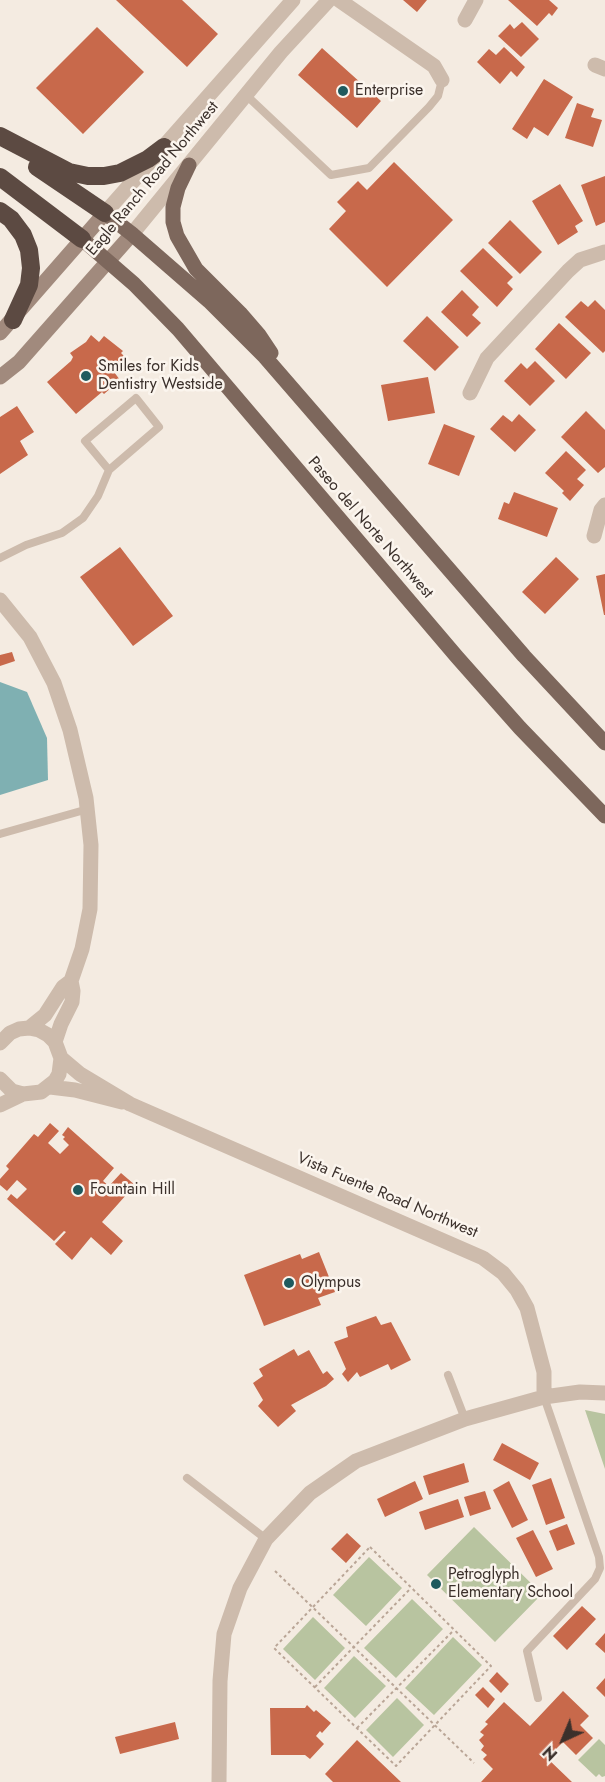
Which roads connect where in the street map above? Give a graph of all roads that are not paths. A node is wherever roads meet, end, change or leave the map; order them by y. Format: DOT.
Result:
graph roads {
  1 [pos="293,0"];
  2 [pos="329,0"];
  3 [pos="339,0"];
  4 [pos="476,0"];
  5 [pos="465,20"];
  6 [pos="442,80"];
  7 [pos="246,95"];
  8 [pos="0,136"];
  9 [pos="0,144"];
  10 [pos="164,147"];
  11 [pos="189,165"];
  12 [pos="0,177"];
  13 [pos="0,211"];
  14 [pos="105,213"];
  15 [pos="132,234"];
  16 [pos="82,239"];
  17 [pos="605,252"];
  18 [pos="109,261"];
  19 [pos="6,326"];
  20 [pos="0,377"];
  21 [pos="298,393"];
  22 [pos="470,393"];
  23 [pos="109,470"];
  24 [pos="605,506"];
  25 [pos="594,536"];
  26 [pos="0,558"];
  27 [pos="0,600"];
  28 [pos="605,743"];
  29 [pos="88,809"];
  30 [pos="605,816"];
  31 [pos="0,834"];
  32 [pos="71,981"];
  33 [pos="29,1028"];
  34 [pos="55,1042"];
  35 [pos="0,1043"];
  36 [pos="61,1058"];
  37 [pos="0,1079"];
  38 [pos="50,1087"];
  39 [pos="23,1095"];
  40 [pos="130,1104"];
  41 [pos="0,1105"];
  42 [pos="448,1375"];
  43 [pos="605,1393"];
  44 [pos="544,1397"];
  45 [pos="465,1419"];
  46 [pos="187,1478"];
  47 [pos="266,1539"];
  48 [pos="538,1698"];
  49 [pos="219,1782"];
  1 -- 10 [label="street, Eagle Ranch Road Northwest"];
  2 -- 7 [label="street, Eagle Ranch Road Northwest"];
  3 -- 6 [label="street"];
  4 -- 5 [label="street"];
  6 -- 7 [label="lane"];
  7 -- 11 [label="street, Eagle Ranch Road Northwest"];
  8 -- 10 [label="highway"];
  9 -- 14 [label="highway"];
  10 -- 14 [label="street, Eagle Ranch Road Northwest"];
  11 -- 15 [label="street, Eagle Ranch Road Northwest"];
  11 -- 21 [label="main road"];
  12 -- 16 [label="highway"];
  13 -- 19 [label="highway"];
  14 -- 15 [label="main road, Paseo del Norte Northwest"];
  14 -- 16 [label="main road, Eagle Ranch Road Northwest"];
  15 -- 18 [label="main road, Eagle Ranch Road Northwest"];
  15 -- 21 [label="main road, Paseo del Norte Northwest"];
  16 -- 18 [label="main road, Paseo del Norte Northwest"];
  16 -- 19 [label="main road, Eagle Ranch Road Northwest"];
  17 -- 22 [label="street"];
  18 -- 20 [label="main road, Eagle Ranch Road Northwest"];
  18 -- 30 [label="main road, Paseo del Norte Northwest"];
  21 -- 28 [label="main road, Paseo del Norte Northwest"];
  23 -- 23 [label="lane"];
  23 -- 26 [label="lane"];
  24 -- 25 [label="street"];
  27 -- 29 [label="street"];
  29 -- 31 [label="lane"];
  29 -- 32 [label="street"];
  32 -- 33 [label="street"];
  32 -- 34 [label="street"];
  33 -- 34 [label="street"];
  33 -- 35 [label="street"];
  34 -- 36 [label="street"];
  36 -- 38 [label="street"];
  36 -- 40 [label="street, Vista Fuente Road Northwest"];
  37 -- 39 [label="street"];
  38 -- 39 [label="street"];
  38 -- 40 [label="street, Vista Fuente Road Northwest"];
  39 -- 41 [label="street"];
  40 -- 44 [label="street, Vista Fuente Road Northwest"];
  42 -- 45 [label="lane"];
  43 -- 44 [label="street"];
  44 -- 45 [label="street"];
  44 -- 48 [label="lane"];
  45 -- 47 [label="street"];
  46 -- 47 [label="lane"];
  47 -- 49 [label="street"];
}
